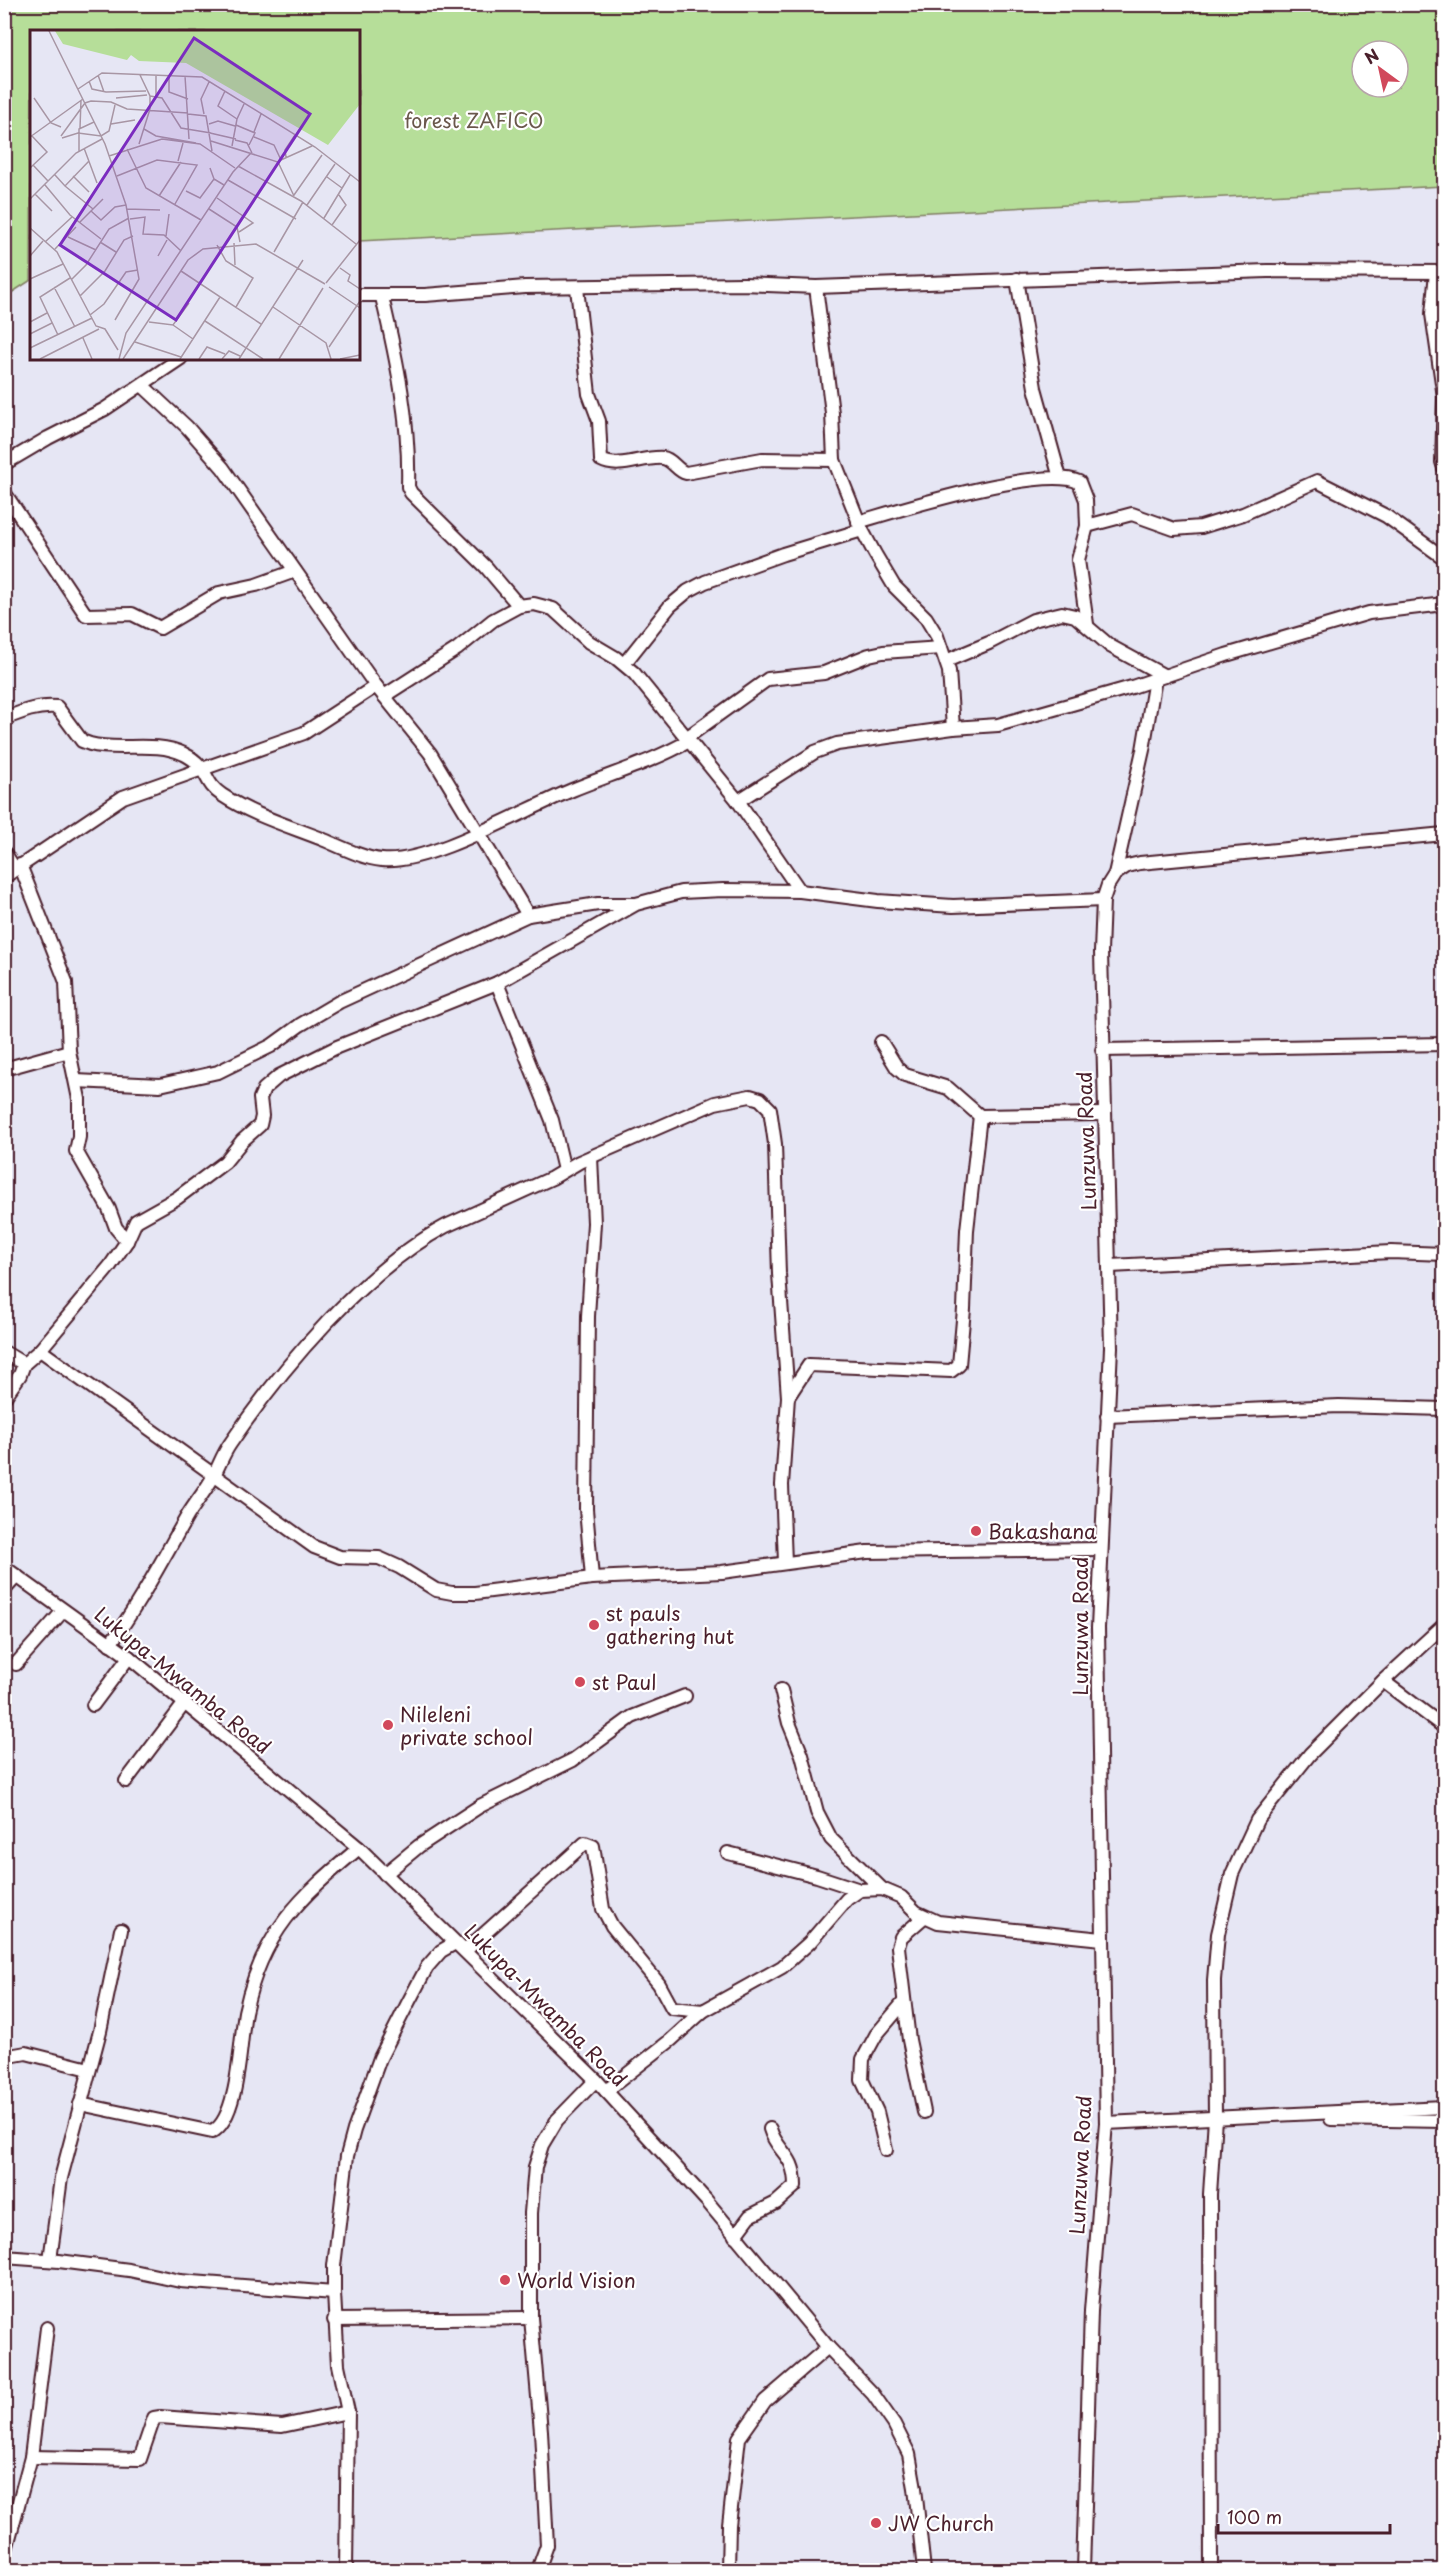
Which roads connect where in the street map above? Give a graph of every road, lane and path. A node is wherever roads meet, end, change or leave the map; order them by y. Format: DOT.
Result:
graph roads {
  1 [pos="1440,272"];
  2 [pos="1017,279"];
  3 [pos="816,287"];
  4 [pos="577,288"];
  5 [pos="360,295"];
  6 [pos="382,297"];
  7 [pos="178,360"];
  8 [pos="142,385"];
  9 [pos="834,459"];
  10 [pos="4,464"];
  11 [pos="1444,468"];
  12 [pos="1060,478"];
  13 [pos="4,492"];
  14 [pos="1087,525"];
  15 [pos="860,526"];
  16 [pos="1444,558"];
  17 [pos="295,571"];
  18 [pos="1444,604"];
  19 [pos="519,606"];
  20 [pos="1087,624"];
  21 [pos="941,648"];
  22 [pos="946,661"];
  23 [pos="624,663"];
  24 [pos="1160,678"];
  25 [pos="380,691"];
  26 [pos="4,719"];
  27 [pos="953,728"];
  28 [pos="688,739"];
  29 [pos="205,768"];
  30 [pos="738,801"];
  31 [pos="478,832"];
  32 [pos="1444,834"];
  33 [pos="4,852"];
  34 [pos="13,870"];
  35 [pos="1115,874"];
  36 [pos="800,891"];
  37 [pos="1103,900"];
  38 [pos="636,904"];
  39 [pos="528,915"];
  40 [pos="497,982"];
  41 [pos="881,1042"];
  42 [pos="1444,1044"];
  43 [pos="1102,1050"];
  44 [pos="69,1051"];
  45 [pos="4,1069"];
  46 [pos="76,1081"];
  47 [pos="1103,1114"];
  48 [pos="980,1116"];
  49 [pos="591,1157"];
  50 [pos="564,1170"];
  51 [pos="127,1241"];
  52 [pos="1444,1254"];
  53 [pos="1110,1266"];
  54 [pos="40,1350"];
  55 [pos="4,1352"];
  56 [pos="24,1364"];
  57 [pos="788,1397"];
  58 [pos="4,1398"];
  59 [pos="1444,1409"];
  60 [pos="1107,1416"];
  61 [pos="213,1477"];
  62 [pos="1100,1549"];
  63 [pos="785,1562"];
  64 [pos="4,1567"];
  65 [pos="17,1576"];
  66 [pos="592,1578"];
  67 [pos="4,1590"];
  68 [pos="63,1611"];
  69 [pos="1444,1625"];
  70 [pos="110,1644"];
  71 [pos="129,1657"];
  72 [pos="16,1664"];
  73 [pos="1383,1681"];
  74 [pos="782,1690"];
  75 [pos="685,1696"];
  76 [pos="184,1704"];
  77 [pos="93,1705"];
  78 [pos="1444,1727"];
  79 [pos="126,1781"];
  80 [pos="359,1848"];
  81 [pos="728,1853"];
  82 [pos="385,1874"];
  83 [pos="882,1889"];
  84 [pos="860,1890"];
  85 [pos="924,1917"];
  86 [pos="121,1930"];
  87 [pos="1102,1939"];
  88 [pos="460,1947"];
  89 [pos="904,2002"];
  90 [pos="704,2011"];
  91 [pos="4,2056"];
  92 [pos="89,2069"];
  93 [pos="596,2080"];
  94 [pos="606,2091"];
  95 [pos="81,2104"];
  96 [pos="1444,2107"];
  97 [pos="924,2112"];
  98 [pos="1215,2118"];
  99 [pos="1444,2121"];
  100 [pos="1106,2123"];
  101 [pos="770,2129"];
  102 [pos="885,2150"];
  103 [pos="735,2236"];
  104 [pos="4,2257"];
  105 [pos="50,2260"];
  106 [pos="334,2293"];
  107 [pos="531,2318"];
  108 [pos="334,2320"];
  109 [pos="47,2328"];
  110 [pos="828,2347"];
  111 [pos="348,2412"];
  112 [pos="32,2457"];
  113 [pos="4,2557"];
  114 [pos="346,2571"];
  115 [pos="538,2571"];
  116 [pos="728,2571"];
  117 [pos="924,2571"];
  118 [pos="1083,2571"];
  119 [pos="1211,2571"];
  1 -- 2 [label="street"];
  1 -- 11 [label="street"];
  2 -- 3 [label="street"];
  2 -- 12 [label="street"];
  3 -- 4 [label="street"];
  3 -- 9 [label="street"];
  4 -- 6 [label="street"];
  4 -- 9 [label="street"];
  5 -- 6 [label="street"];
  6 -- 19 [label="street"];
  7 -- 8 [label="street"];
  8 -- 10 [label="street"];
  8 -- 17 [label="street"];
  9 -- 15 [label="street"];
  12 -- 14 [label="street"];
  12 -- 15 [label="street"];
  13 -- 17 [label="street"];
  14 -- 16 [label="street"];
  14 -- 20 [label="street"];
  15 -- 21 [label="street"];
  15 -- 23 [label="street"];
  17 -- 25 [label="street"];
  18 -- 24 [label="street"];
  19 -- 23 [label="street"];
  19 -- 25 [label="street"];
  20 -- 22 [label="street"];
  20 -- 24 [label="street"];
  21 -- 22 [label="street"];
  21 -- 28 [label="street"];
  22 -- 27 [label="street"];
  23 -- 28 [label="street"];
  24 -- 27 [label="street"];
  24 -- 35 [label="street, Lunzuwa Road"];
  25 -- 29 [label="street"];
  25 -- 31 [label="street"];
  26 -- 29 [label="street"];
  27 -- 30 [label="street"];
  28 -- 30 [label="street"];
  28 -- 31 [label="street"];
  29 -- 31 [label="street"];
  29 -- 34 [label="street"];
  30 -- 36 [label="street"];
  31 -- 39 [label="street"];
  32 -- 35 [label="street"];
  33 -- 34 [label="street"];
  34 -- 44 [label="street"];
  35 -- 37 [label="street, Lunzuwa Road"];
  36 -- 37 [label="street"];
  36 -- 38 [label="street"];
  37 -- 43 [label="street, Lunzuwa Road"];
  38 -- 39 [label="street"];
  38 -- 40 [label="street"];
  39 -- 46 [label="street"];
  40 -- 50 [label="street"];
  40 -- 51 [label="street"];
  41 -- 48 [label="street"];
  42 -- 43 [label="street"];
  43 -- 47 [label="street, Lunzuwa Road"];
  44 -- 45 [label="street"];
  44 -- 46 [label="street"];
  46 -- 51 [label="street"];
  47 -- 48 [label="street"];
  47 -- 53 [label="street, Lunzuwa Road"];
  48 -- 57 [label="street"];
  49 -- 50 [label="street"];
  49 -- 57 [label="street"];
  49 -- 66 [label="street"];
  50 -- 61 [label="street"];
  51 -- 54 [label="street"];
  52 -- 53 [label="street"];
  53 -- 60 [label="street, Lunzuwa Road"];
  54 -- 56 [label="street"];
  54 -- 61 [label="street"];
  55 -- 56 [label="street"];
  56 -- 58 [label="street"];
  57 -- 63 [label="street"];
  59 -- 60 [label="street"];
  60 -- 62 [label="street, Lunzuwa Road"];
  61 -- 66 [label="street"];
  61 -- 70 [label="street"];
  62 -- 63 [label="street"];
  62 -- 87 [label="street, Lunzuwa Road"];
  63 -- 66 [label="street"];
  64 -- 65 [label="street, Lukupa-Mwamba Road"];
  65 -- 67 [label="street"];
  65 -- 68 [label="street, Lukupa-Mwamba Road"];
  68 -- 70 [label="street, Lukupa-Mwamba Road"];
  68 -- 72 [label="street"];
  69 -- 73 [label="street"];
  70 -- 71 [label="street, Lukupa-Mwamba Road"];
  71 -- 76 [label="street, Lukupa-Mwamba Road"];
  71 -- 77 [label="street"];
  73 -- 78 [label="street"];
  73 -- 98 [label="street"];
  74 -- 83 [label="street"];
  75 -- 82 [label="street"];
  76 -- 79 [label="street"];
  76 -- 80 [label="street, Lukupa-Mwamba Road"];
  80 -- 82 [label="street, Lukupa-Mwamba Road"];
  80 -- 95 [label="street"];
  81 -- 84 [label="street"];
  82 -- 88 [label="street, Lukupa-Mwamba Road"];
  83 -- 84 [label="street"];
  83 -- 85 [label="street"];
  84 -- 90 [label="street"];
  85 -- 87 [label="street"];
  85 -- 89 [label="street"];
  86 -- 92 [label="street"];
  87 -- 100 [label="street, Lunzuwa Road"];
  88 -- 90 [label="street"];
  88 -- 93 [label="street, Lukupa-Mwamba Road"];
  88 -- 106 [label="street"];
  89 -- 97 [label="street"];
  89 -- 102 [label="street"];
  90 -- 94 [label="street"];
  91 -- 92 [label="street"];
  92 -- 95 [label="street"];
  93 -- 94 [label="street, Lukupa-Mwamba Road"];
  93 -- 107 [label="street"];
  94 -- 103 [label="street, Lukupa-Mwamba Road"];
  95 -- 105 [label="street"];
  96 -- 98 [label="street"];
  98 -- 99 [label="street"];
  98 -- 100 [label="street"];
  98 -- 119 [label="street"];
  100 -- 118 [label="street, Lunzuwa Road"];
  101 -- 103 [label="street"];
  103 -- 110 [label="street, Lukupa-Mwamba Road"];
  104 -- 105 [label="street"];
  105 -- 106 [label="street"];
  106 -- 108 [label="street"];
  107 -- 108 [label="street"];
  107 -- 115 [label="street"];
  108 -- 111 [label="street"];
  109 -- 112 [label="street"];
  110 -- 116 [label="street"];
  110 -- 117 [label="street, Lukupa-Mwamba Road"];
  111 -- 112 [label="street"];
  111 -- 114 [label="street"];
  112 -- 113 [label="street"];
}
